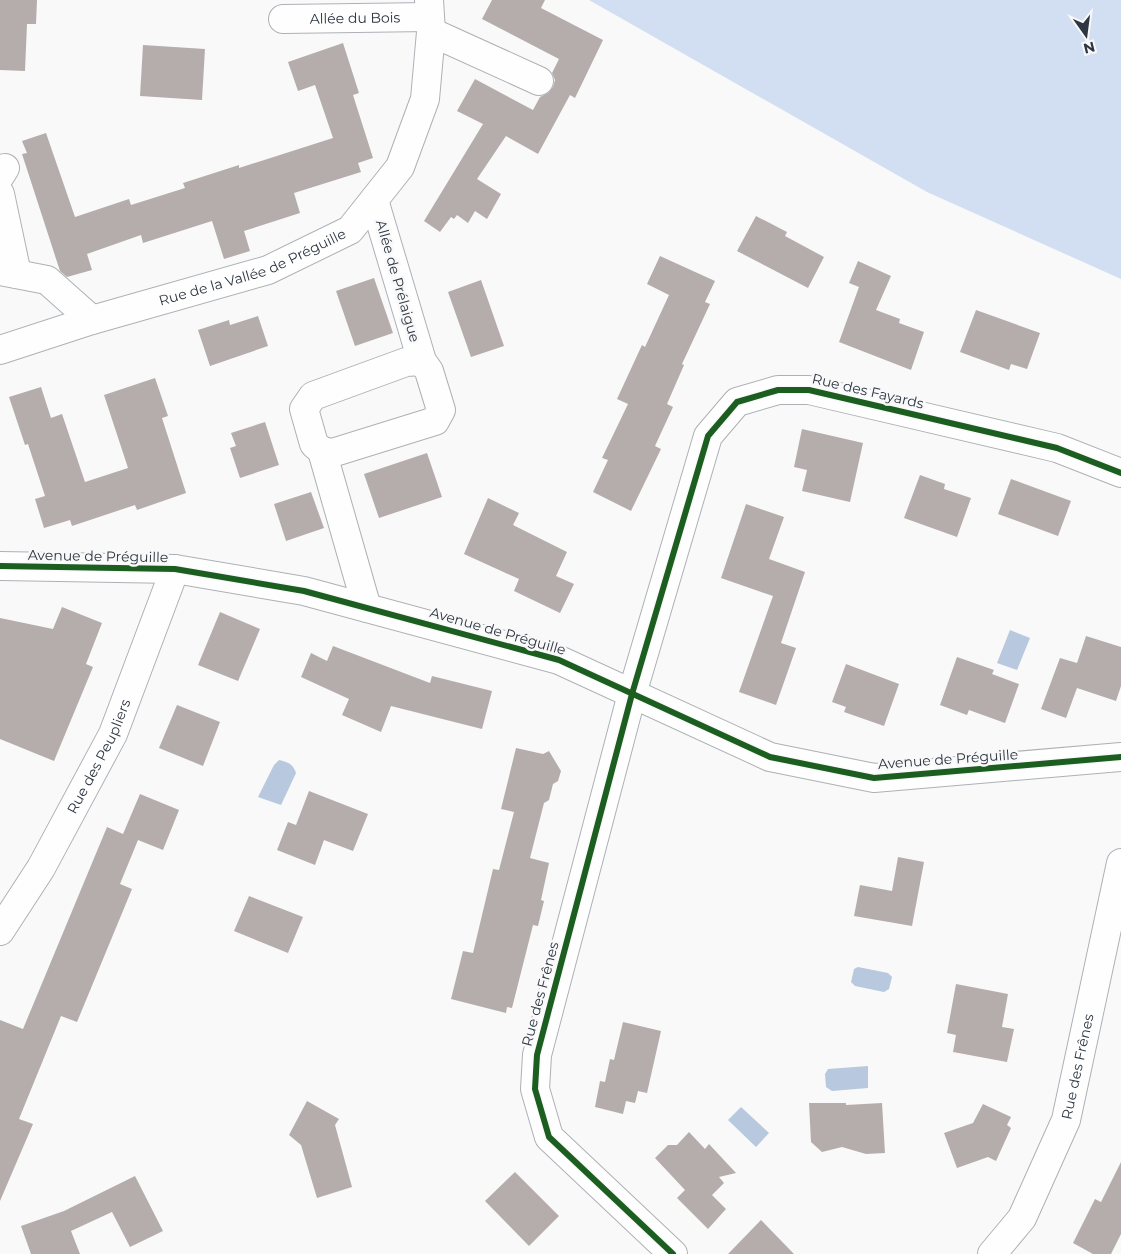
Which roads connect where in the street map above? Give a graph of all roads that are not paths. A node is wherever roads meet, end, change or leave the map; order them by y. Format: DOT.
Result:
graph roads {
  1 [pos="430,16"];
  2 [pos="283,19"];
  3 [pos="539,81"];
  4 [pos="2,180"];
  5 [pos="374,200"];
  6 [pos="8,272"];
  7 [pos="92,320"];
  8 [pos="0,350"];
  9 [pos="422,361"];
  10 [pos="322,452"];
  11 [pos="1121,473"];
  12 [pos="0,566"];
  13 [pos="175,570"];
  14 [pos="368,608"];
  15 [pos="632,694"];
  16 [pos="1121,758"];
  17 [pos="1121,863"];
  18 [pos="0,931"];
  19 [pos="673,1254"];
  20 [pos="992,1254"];
  1 -- 2 [label="street, Allée du Bois"];
  1 -- 3 [label="street"];
  1 -- 5 [label="street, Rue de la Vallée de Préguille"];
  4 -- 6 [label="street"];
  5 -- 7 [label="street, Rue de la Vallée de Préguille"];
  5 -- 9 [label="street, Allée de Prélaigue"];
  6 -- 7 [label="street"];
  7 -- 8 [label="street, Rue de la Vallée de Préguille"];
  9 -- 10 [label="street, Allée de Prélaigue"];
  9 -- 10 [label="street, Allée de Prélaigue"];
  10 -- 14 [label="street, Allée de Prélaigue"];
  11 -- 15 [label="street, Rue des Fayards"];
  12 -- 13 [label="street, Avenue de Préguille"];
  13 -- 14 [label="street, Avenue de Préguille"];
  13 -- 18 [label="street, Rue des Peupliers"];
  14 -- 15 [label="street, Avenue de Préguille"];
  15 -- 16 [label="street, Avenue de Préguille"];
  15 -- 19 [label="street, Rue des Frênes"];
  17 -- 20 [label="street, Rue des Frênes"];
}
